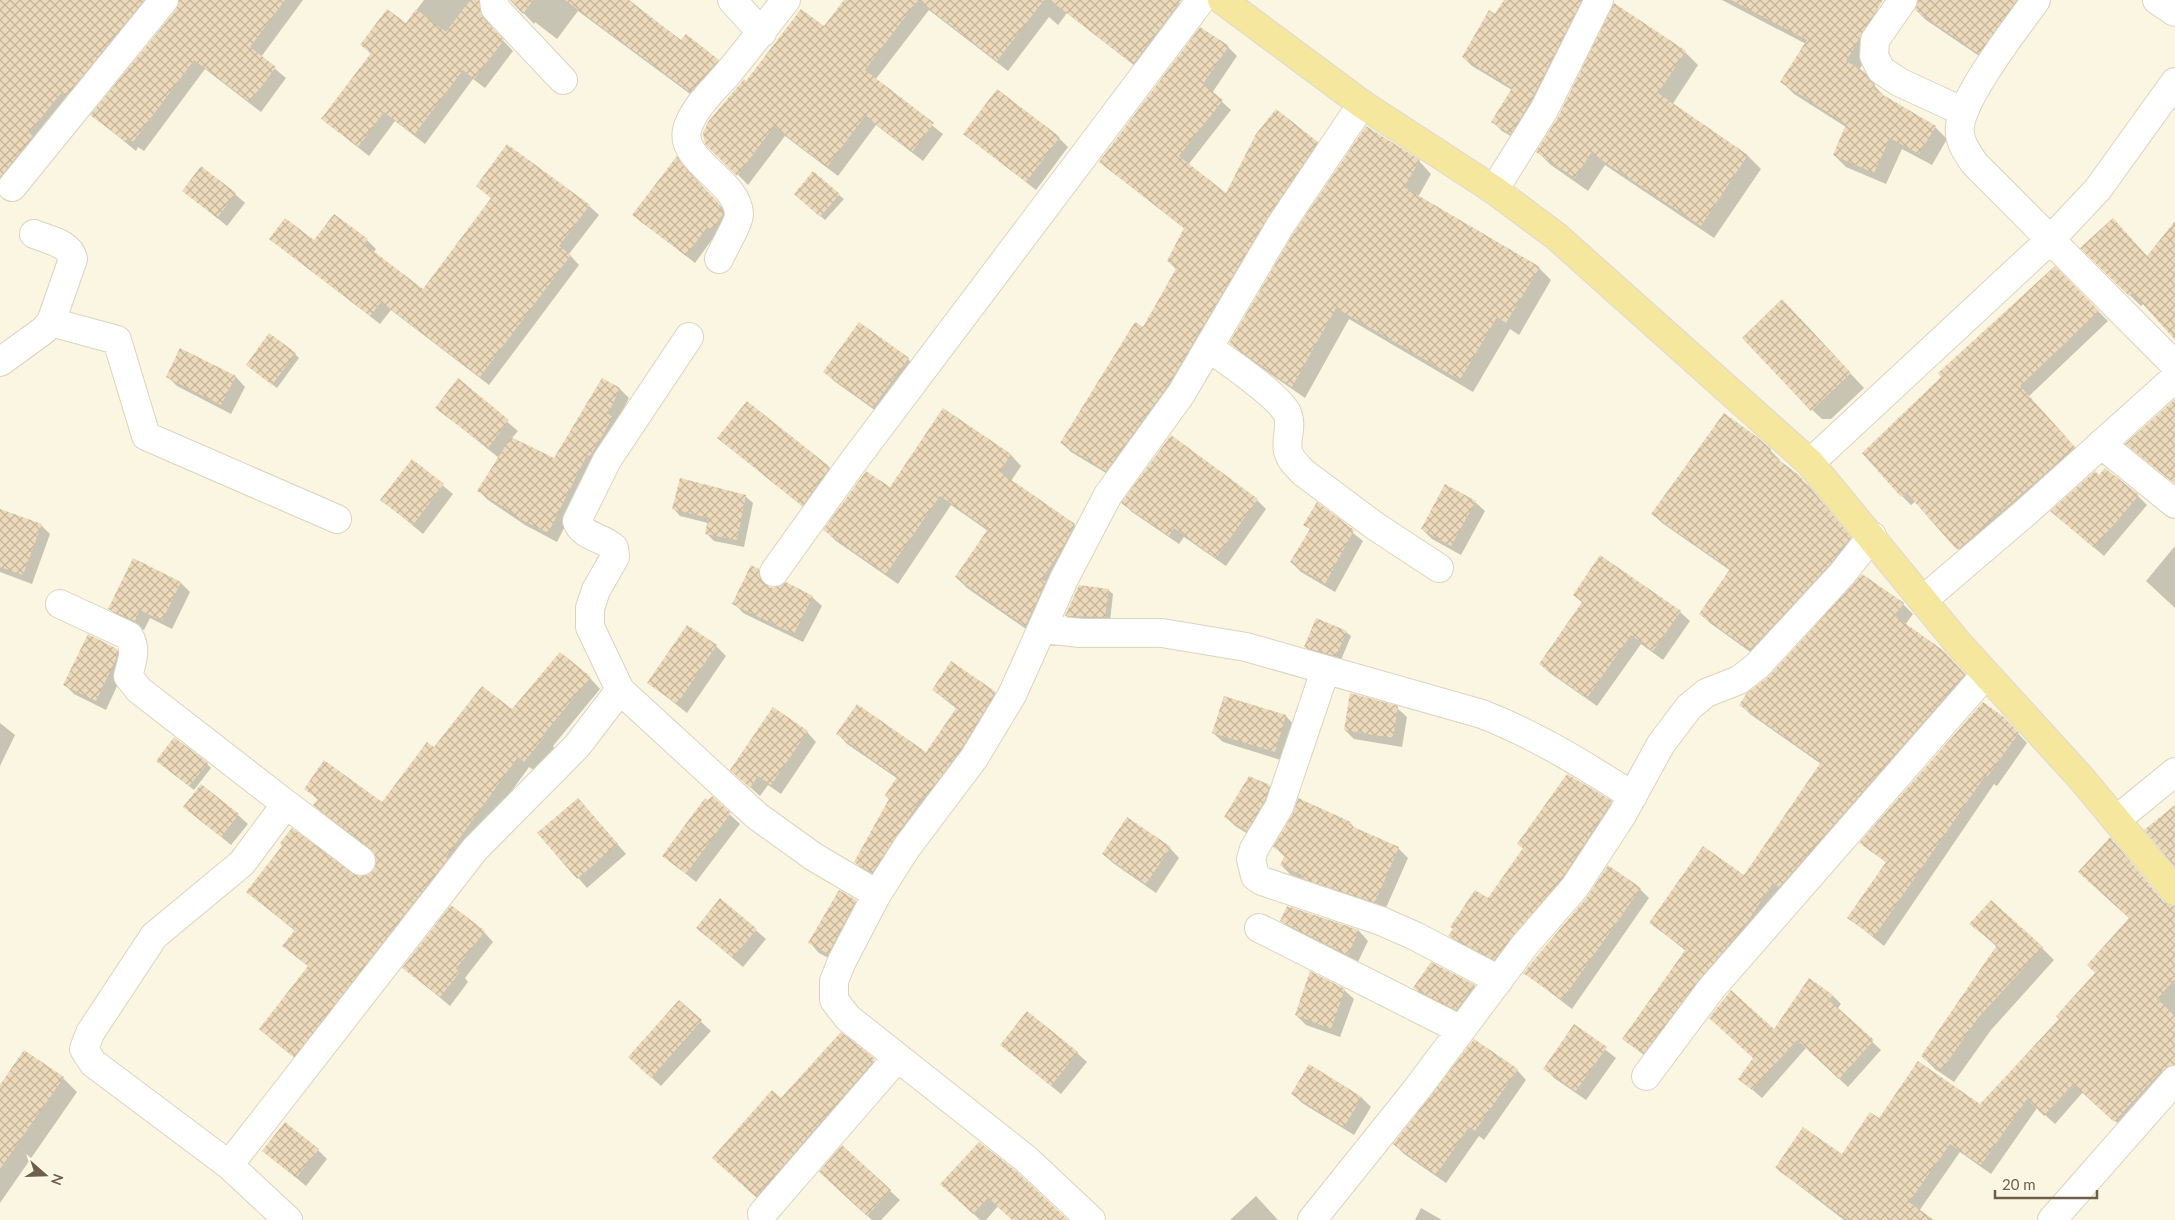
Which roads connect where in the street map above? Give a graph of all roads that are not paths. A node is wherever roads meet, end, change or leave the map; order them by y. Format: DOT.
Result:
graph roads {
  1 [pos="164,0"];
  2 [pos="494,0"];
  3 [pos="732,0"];
  4 [pos="786,0"];
  5 [pos="1201,0"];
  6 [pos="1222,0"];
  7 [pos="1600,0"];
  8 [pos="2036,0"];
  9 [pos="2157,0"];
  10 [pos="1899,1"];
  11 [pos="2175,12"];
  12 [pos="762,33"];
  13 [pos="562,80"];
  14 [pos="2175,82"];
  15 [pos="1362,104"];
  16 [pos="1964,112"];
  17 [pos="12,187"];
  18 [pos="1494,190"];
  19 [pos="34,234"];
  20 [pos="2051,239"];
  21 [pos="719,259"];
  22 [pos="51,322"];
  23 [pos="689,337"];
  24 [pos="1210,348"];
  25 [pos="0,362"];
  26 [pos="2175,365"];
  27 [pos="2175,378"];
  28 [pos="2101,444"];
  29 [pos="1810,463"];
  30 [pos="2175,504"];
  31 [pos="337,519"];
  32 [pos="1872,536"];
  33 [pos="1439,568"];
  34 [pos="774,572"];
  35 [pos="1923,600"];
  36 [pos="60,604"];
  37 [pos="1042,629"];
  38 [pos="1325,671"];
  39 [pos="1986,674"];
  40 [pos="620,690"];
  41 [pos="2175,772"];
  42 [pos="1633,796"];
  43 [pos="286,804"];
  44 [pos="2116,820"];
  45 [pos="361,861"];
  46 [pos="2175,891"];
  47 [pos="878,894"];
  48 [pos="1259,928"];
  49 [pos="1499,980"];
  50 [pos="1461,1030"];
  51 [pos="898,1058"];
  52 [pos="1646,1076"];
  53 [pos="2175,1080"];
  54 [pos="229,1164"];
  55 [pos="762,1214"];
  56 [pos="288,1220"];
  57 [pos="1091,1220"];
  58 [pos="1312,1220"];
  59 [pos="2052,1220"];
  1 -- 17 [label="street"];
  2 -- 13 [label="street"];
  3 -- 12 [label="street"];
  4 -- 12 [label="street"];
  5 -- 34 [label="street"];
  6 -- 15 [label="main road"];
  7 -- 18 [label="street"];
  8 -- 16 [label="street"];
  9 -- 11 [label="street"];
  10 -- 16 [label="street"];
  12 -- 21 [label="street"];
  14 -- 20 [label="street"];
  15 -- 18 [label="main road"];
  15 -- 24 [label="street"];
  16 -- 20 [label="street"];
  18 -- 29 [label="main road"];
  19 -- 22 [label="street"];
  20 -- 26 [label="street"];
  20 -- 29 [label="street"];
  22 -- 25 [label="street"];
  22 -- 31 [label="street"];
  23 -- 40 [label="street"];
  24 -- 33 [label="street"];
  24 -- 37 [label="street"];
  27 -- 28 [label="street"];
  28 -- 30 [label="street"];
  28 -- 35 [label="street"];
  29 -- 32 [label="main road"];
  32 -- 35 [label="main road"];
  32 -- 42 [label="street"];
  35 -- 39 [label="main road"];
  36 -- 43 [label="street"];
  37 -- 38 [label="street"];
  37 -- 47 [label="street"];
  38 -- 42 [label="street"];
  38 -- 49 [label="street"];
  39 -- 44 [label="main road"];
  39 -- 52 [label="street"];
  40 -- 47 [label="street"];
  40 -- 54 [label="street"];
  41 -- 44 [label="street"];
  42 -- 49 [label="street"];
  43 -- 45 [label="street"];
  43 -- 54 [label="street"];
  44 -- 46 [label="main road"];
  47 -- 51 [label="street"];
  48 -- 50 [label="street"];
  49 -- 50 [label="street"];
  50 -- 58 [label="street"];
  51 -- 55 [label="street"];
  51 -- 57 [label="street"];
  53 -- 59 [label="street"];
  54 -- 56 [label="street"];
}
